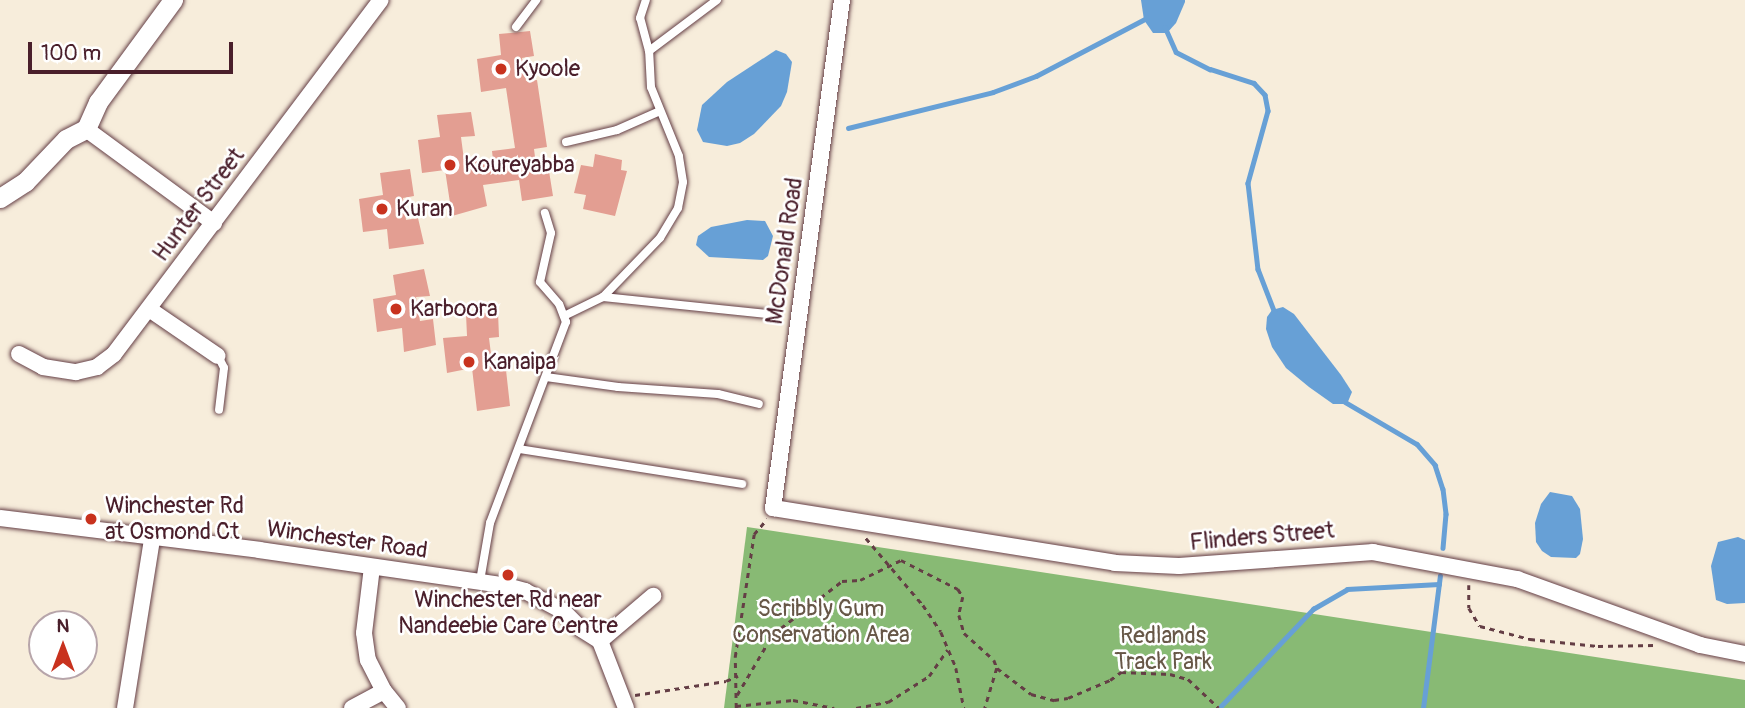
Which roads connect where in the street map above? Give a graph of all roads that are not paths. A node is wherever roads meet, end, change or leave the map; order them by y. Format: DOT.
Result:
graph roads {
  1 [pos="173,0"];
  2 [pos="380,0"];
  3 [pos="536,0"];
  4 [pos="646,0"];
  5 [pos="718,0"];
  6 [pos="842,0"];
  7 [pos="516,27"];
  8 [pos="649,51"];
  9 [pos="660,111"];
  10 [pos="86,129"];
  11 [pos="566,142"];
  12 [pos="0,198"];
  13 [pos="545,213"];
  14 [pos="214,223"];
  15 [pos="603,298"];
  16 [pos="149,309"];
  17 [pos="767,314"];
  18 [pos="564,316"];
  19 [pos="19,354"];
  20 [pos="218,356"];
  21 [pos="546,377"];
  22 [pos="759,404"];
  23 [pos="219,410"];
  24 [pos="519,449"];
  25 [pos="742,484"];
  26 [pos="773,508"];
  27 [pos="0,518"];
  28 [pos="152,538"];
  29 [pos="372,567"];
  30 [pos="480,582"];
  31 [pos="653,596"];
  32 [pos="600,640"];
  33 [pos="1745,653"];
  34 [pos="384,691"];
  35 [pos="624,702"];
  36 [pos="125,708"];
  37 [pos="352,708"];
  38 [pos="398,708"];
  1 -- 10 [label="street"];
  2 -- 14 [label="street, Hunter Street"];
  3 -- 7 [label="lane"];
  4 -- 8 [label="lane"];
  5 -- 8 [label="lane"];
  6 -- 26 [label="street, McDonald Road"];
  8 -- 9 [label="lane"];
  9 -- 11 [label="lane"];
  9 -- 15 [label="lane"];
  10 -- 12 [label="street"];
  10 -- 14 [label="street"];
  13 -- 18 [label="lane"];
  14 -- 16 [label="street, Hunter Street"];
  15 -- 17 [label="lane"];
  15 -- 18 [label="lane"];
  16 -- 19 [label="street, Hunter Street"];
  16 -- 20 [label="street"];
  18 -- 21 [label="lane"];
  20 -- 23 [label="lane"];
  21 -- 22 [label="lane"];
  21 -- 24 [label="lane"];
  24 -- 25 [label="lane"];
  24 -- 30 [label="lane"];
  26 -- 33 [label="street, Flinders Street"];
  27 -- 28 [label="street, Winchester Road"];
  28 -- 29 [label="street, Winchester Road"];
  28 -- 36 [label="street"];
  29 -- 30 [label="street, Winchester Road"];
  29 -- 34 [label="street"];
  30 -- 32 [label="street, Winchester Road"];
  31 -- 32 [label="street"];
  32 -- 35 [label="street"];
  34 -- 37 [label="street"];
  34 -- 38 [label="street"];
}
